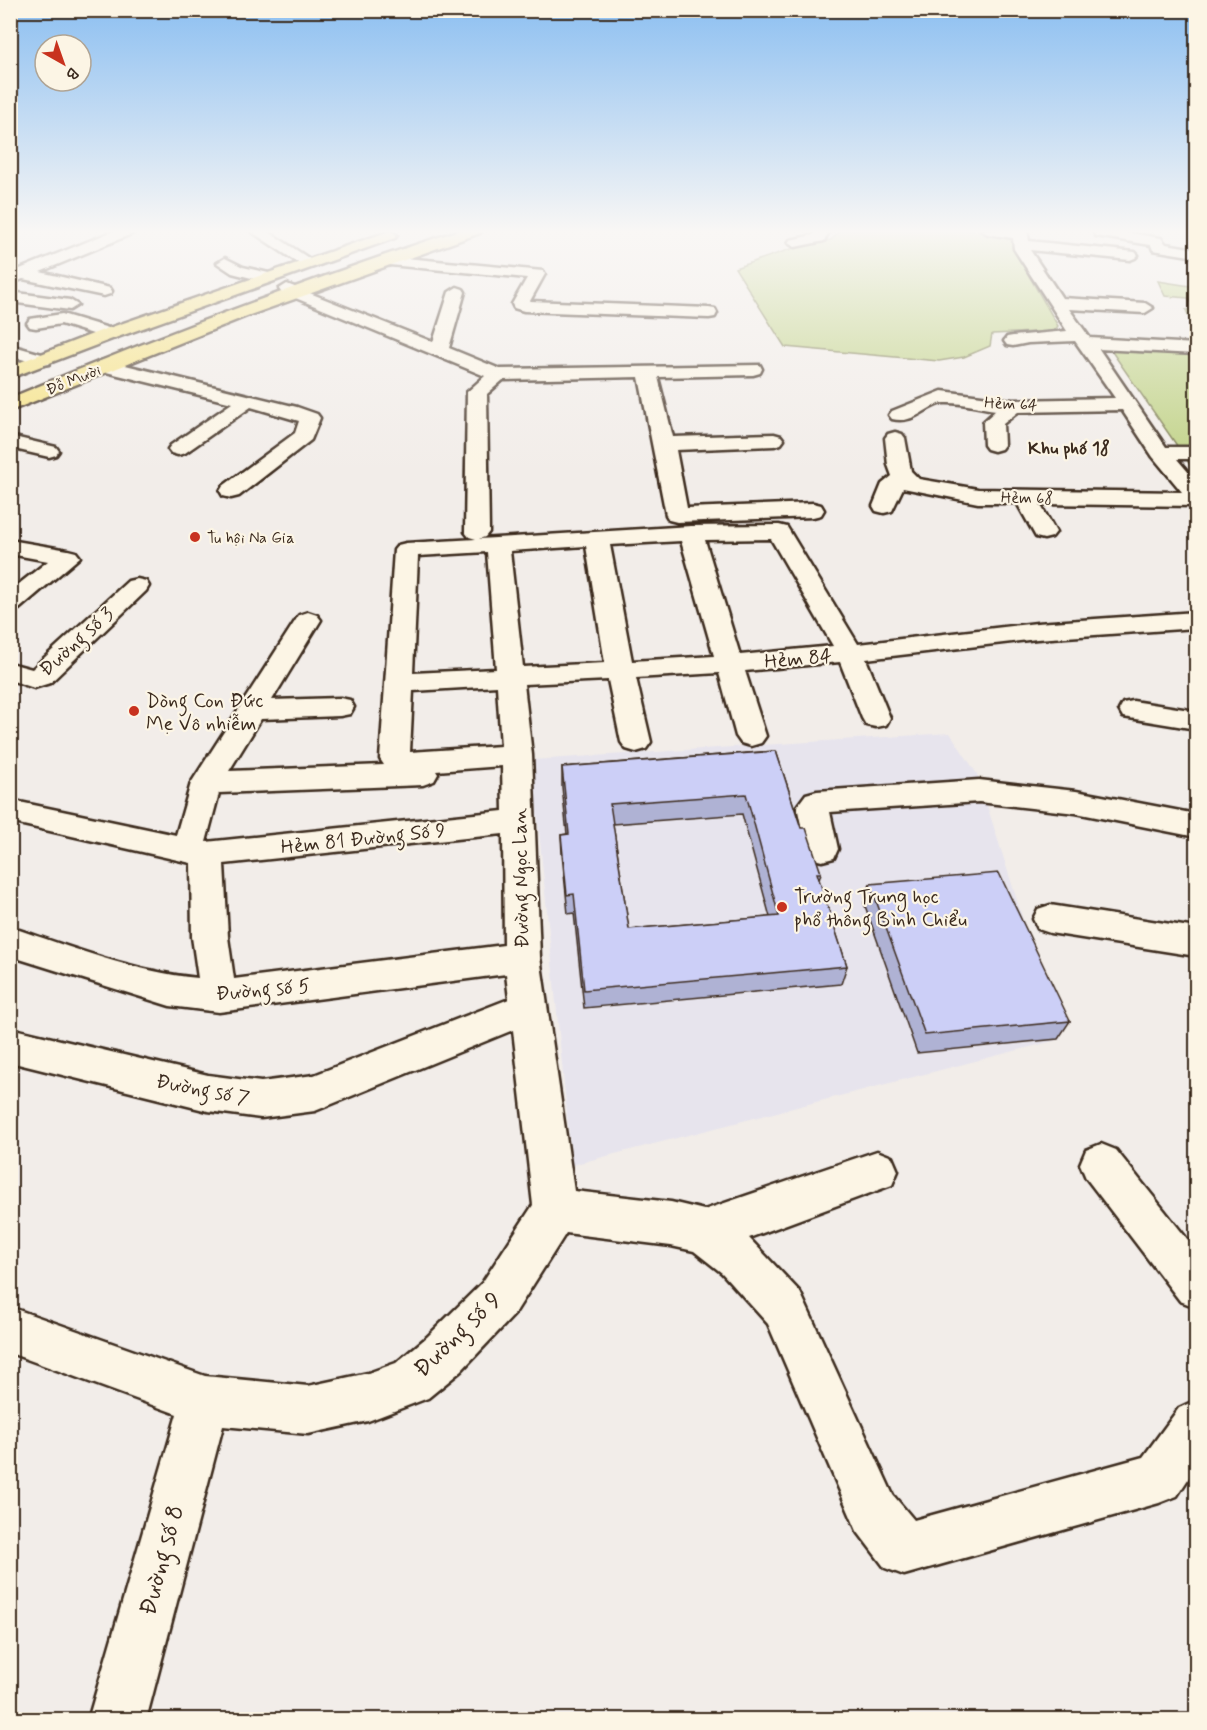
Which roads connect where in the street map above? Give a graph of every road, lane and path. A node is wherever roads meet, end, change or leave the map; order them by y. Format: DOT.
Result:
graph roads {
  1 [pos="173,311"];
  2 [pos="190,311"];
  3 [pos="238,311"];
  4 [pos="242,311"];
  5 [pos="340,311"];
  6 [pos="451,311"];
  7 [pos="649,311"];
  8 [pos="1062,311"];
  9 [pos="709,313"];
  10 [pos="36,323"];
  11 [pos="109,334"];
  12 [pos="1083,340"];
  13 [pos="1013,341"];
  14 [pos="1197,349"];
  15 [pos="10,350"];
  16 [pos="439,351"];
  17 [pos="43,360"];
  18 [pos="105,366"];
  19 [pos="753,369"];
  20 [pos="647,371"];
  21 [pos="10,373"];
  22 [pos="498,375"];
  23 [pos="10,382"];
  24 [pos="10,396"];
  25 [pos="248,400"];
  26 [pos="1128,404"];
  27 [pos="10,405"];
  28 [pos="1013,406"];
  29 [pos="899,415"];
  30 [pos="896,438"];
  31 [pos="774,440"];
  32 [pos="10,442"];
  33 [pos="664,444"];
  34 [pos="994,445"];
  35 [pos="178,449"];
  36 [pos="49,451"];
  37 [pos="1160,453"];
  38 [pos="1197,453"];
  39 [pos="903,479"];
  40 [pos="231,491"];
  41 [pos="1197,494"];
  42 [pos="1025,497"];
  43 [pos="1197,499"];
  44 [pos="884,506"];
  45 [pos="813,510"];
  46 [pos="1044,532"];
  47 [pos="691,533"];
  48 [pos="488,539"];
  49 [pos="597,540"];
  50 [pos="10,547"];
  51 [pos="136,586"];
  52 [pos="10,604"];
  53 [pos="308,620"];
  54 [pos="1197,620"];
  55 [pos="850,653"];
  56 [pos="730,664"];
  57 [pos="620,670"];
  58 [pos="10,671"];
  59 [pos="509,677"];
  60 [pos="399,683"];
  61 [pos="340,706"];
  62 [pos="252,710"];
  63 [pos="1133,710"];
  64 [pos="876,718"];
  65 [pos="1197,720"];
  66 [pos="751,736"];
  67 [pos="636,742"];
  68 [pos="517,764"];
  69 [pos="206,783"];
  70 [pos="10,811"];
  71 [pos="519,821"];
  72 [pos="1197,826"];
  73 [pos="822,849"];
  74 [pos="198,852"];
  75 [pos="1050,919"];
  76 [pos="10,941"];
  77 [pos="1197,942"];
  78 [pos="522,957"];
  79 [pos="219,996"];
  80 [pos="527,1008"];
  81 [pos="10,1045"];
  82 [pos="1101,1164"];
  83 [pos="877,1171"];
  84 [pos="555,1210"];
  85 [pos="704,1232"];
  86 [pos="1197,1285"];
  87 [pos="10,1330"];
  88 [pos="205,1400"];
  89 [pos="1197,1425"];
  90 [pos="117,1719"];
  1 -- 11 [label="highway, Đỗ Mười"];
  2 -- 23 [label="highway, Đỗ Mười"];
  3 -- 24 [label="highway, Đỗ Mười"];
  4 -- 18 [label="highway, Đỗ Mười"];
  5 -- 16 [label="street"];
  6 -- 16 [label="street"];
  7 -- 9 [label="street"];
  8 -- 12 [label="street"];
  10 -- 11 [label="street"];
  11 -- 17 [label="highway, Đỗ Mười"];
  12 -- 13 [label="street"];
  12 -- 14 [label="street"];
  12 -- 26 [label="street"];
  15 -- 17 [label="street"];
  16 -- 22 [label="street"];
  17 -- 21 [label="highway, Đỗ Mười"];
  18 -- 25 [label="street"];
  18 -- 27 [label="highway, Đỗ Mười"];
  19 -- 20 [label="street"];
  20 -- 22 [label="street"];
  20 -- 33 [label="street"];
  22 -- 48 [label="street, Đường Ngọc Lan"];
  25 -- 35 [label="street"];
  25 -- 40 [label="street"];
  26 -- 28 [label="street, Hẻm 64"];
  26 -- 37 [label="street"];
  28 -- 29 [label="street, Hẻm 64"];
  28 -- 34 [label="street"];
  30 -- 39 [label="street"];
  31 -- 33 [label="street"];
  32 -- 36 [label="street"];
  33 -- 45 [label="street"];
  37 -- 38 [label="street"];
  37 -- 41 [label="street"];
  39 -- 42 [label="street, Hẻm 68"];
  39 -- 44 [label="street"];
  42 -- 43 [label="street, Hẻm 68"];
  42 -- 46 [label="street"];
  47 -- 49 [label="street"];
  47 -- 55 [label="street"];
  47 -- 56 [label="street"];
  48 -- 49 [label="street"];
  48 -- 59 [label="street, Đường Ngọc Lan"];
  48 -- 60 [label="street"];
  49 -- 57 [label="street"];
  50 -- 52 [label="street"];
  51 -- 58 [label="street, Đường số 3"];
  53 -- 62 [label="street"];
  54 -- 55 [label="street, Hẻm 84"];
  55 -- 56 [label="street, Hẻm 84"];
  55 -- 64 [label="street"];
  56 -- 57 [label="street, Hẻm 84"];
  56 -- 66 [label="street"];
  57 -- 59 [label="street, Hẻm 84"];
  57 -- 67 [label="street"];
  59 -- 60 [label="street, Hẻm 84"];
  59 -- 68 [label="street, Đường Ngọc Lan"];
  60 -- 68 [label="street"];
  61 -- 62 [label="street"];
  62 -- 69 [label="street"];
  63 -- 65 [label="street"];
  68 -- 69 [label="street"];
  68 -- 71 [label="street, Đường Ngọc Lan"];
  69 -- 74 [label="street"];
  70 -- 74 [label="street, Hẻm 81 Đường Số 9"];
  71 -- 74 [label="street, Hẻm 81 Đường Số 9"];
  71 -- 78 [label="street, Đường Ngọc Lan"];
  72 -- 73 [label="street"];
  74 -- 79 [label="street"];
  75 -- 77 [label="street"];
  76 -- 79 [label="street, Đường số 5"];
  78 -- 79 [label="street, Đường số 5"];
  78 -- 80 [label="street, Đường Ngọc Lan"];
  80 -- 81 [label="street, Đường số 7"];
  80 -- 84 [label="street, Đường Ngọc Lan"];
  82 -- 86 [label="street"];
  83 -- 85 [label="street"];
  84 -- 85 [label="street"];
  84 -- 88 [label="street, Đường số 9"];
  85 -- 89 [label="street"];
  87 -- 88 [label="street, Đường số 9"];
  88 -- 90 [label="street, Đường số 8"];
}
